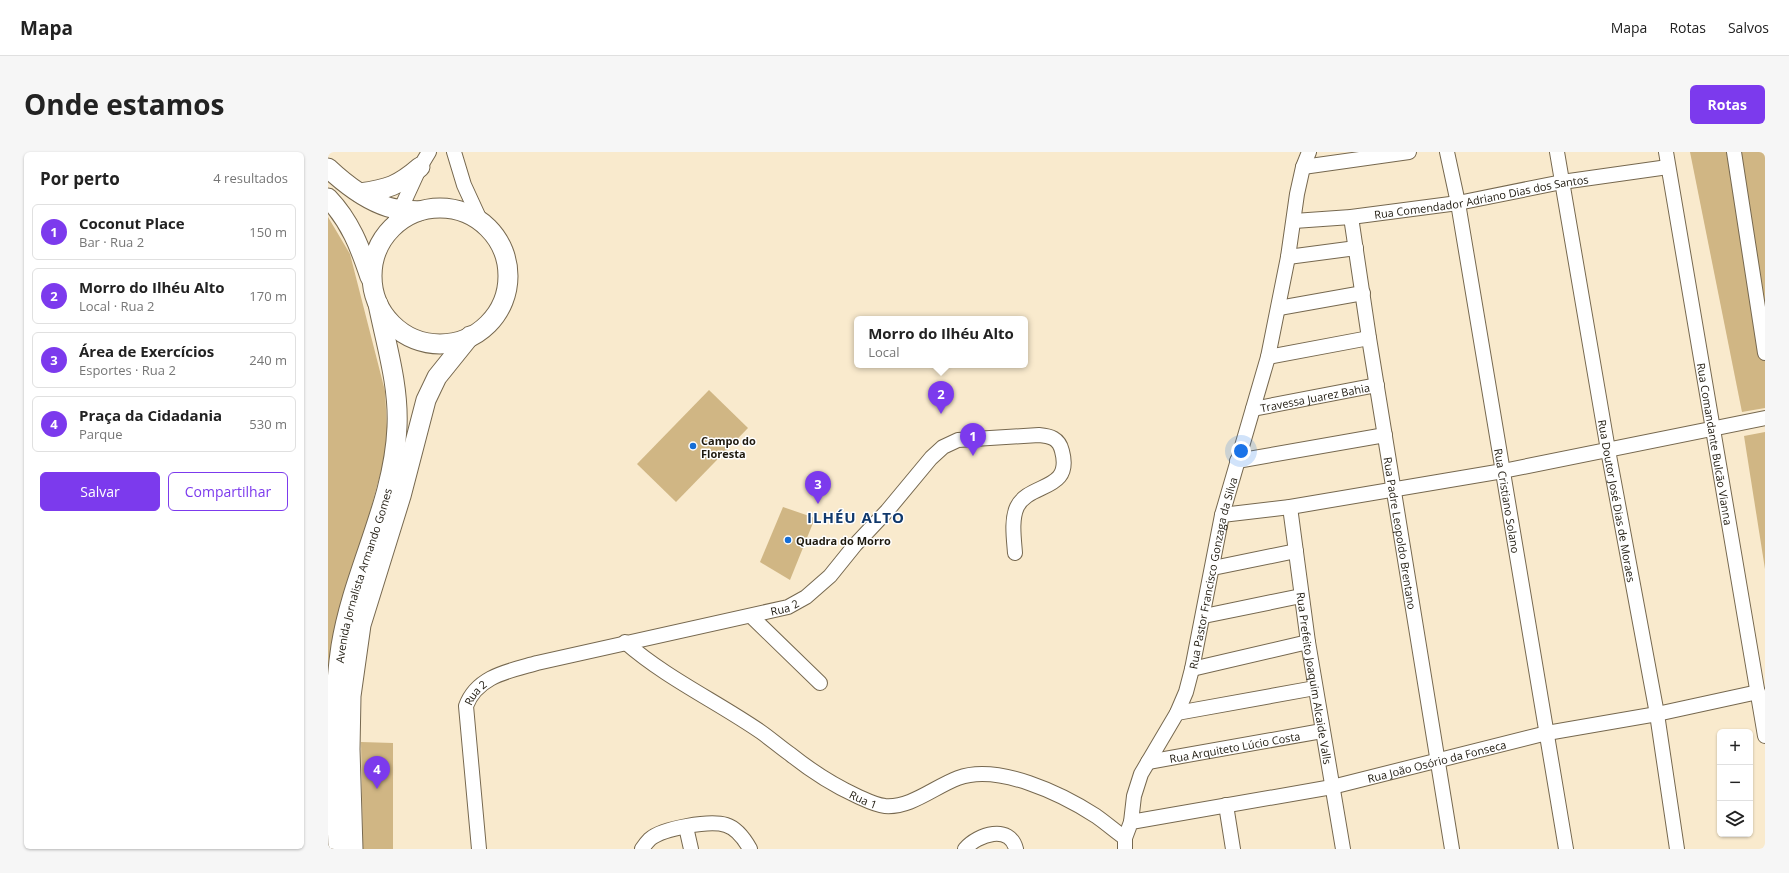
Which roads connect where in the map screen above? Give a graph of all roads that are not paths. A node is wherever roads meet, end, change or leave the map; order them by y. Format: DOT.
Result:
graph roads {
  1 [pos="454,152"];
  2 [pos="1309,152"];
  3 [pos="1409,152"];
  4 [pos="1447,152"];
  5 [pos="1557,152"];
  6 [pos="1666,152"];
  7 [pos="1734,152"];
  8 [pos="424,160"];
  9 [pos="1303,167"];
  10 [pos="1668,167"];
  11 [pos="328,168"];
  12 [pos="1562,182"];
  13 [pos="360,193"];
  14 [pos="328,198"];
  15 [pos="1458,203"];
  16 [pos="403,209"];
  17 [pos="1351,217"];
  18 [pos="1294,221"];
  19 [pos="482,222"];
  20 [pos="1356,248"];
  21 [pos="1288,257"];
  22 [pos="372,283"];
  23 [pos="1363,293"];
  24 [pos="378,304"];
  25 [pos="1278,308"];
  26 [pos="470,336"];
  27 [pos="1369,338"];
  28 [pos="1765,353"];
  29 [pos="1268,357"];
  30 [pos="1377,386"];
  31 [pos="1253,409"];
  32 [pos="1765,418"];
  33 [pos="1713,428"];
  34 [pos="1385,435"];
  35 [pos="1608,450"];
  36 [pos="1237,461"];
  37 [pos="1503,471"];
  38 [pos="1393,490"];
  39 [pos="1290,507"];
  40 [pos="1222,515"];
  41 [pos="1296,551"];
  42 [pos="1014,553"];
  43 [pos="1213,568"];
  44 [pos="1301,596"];
  45 [pos="751,616"];
  46 [pos="1204,616"];
  47 [pos="625,642"];
  48 [pos="1308,642"];
  49 [pos="1192,668"];
  50 [pos="820,683"];
  51 [pos="1315,688"];
  52 [pos="1758,692"];
  53 [pos="1177,713"];
  54 [pos="1657,714"];
  55 [pos="1322,731"];
  56 [pos="1547,734"];
  57 [pos="1765,736"];
  58 [pos="1437,761"];
  59 [pos="1148,762"];
  60 [pos="1332,787"];
  61 [pos="1226,805"];
  62 [pos="1131,822"];
  63 [pos="686,827"];
  64 [pos="1125,844"];
  65 [pos="749,847"];
  66 [pos="1016,848"];
  67 [pos="338,849"];
  68 [pos="353,849"];
  69 [pos="479,849"];
  70 [pos="642,849"];
  71 [pos="691,849"];
  72 [pos="966,849"];
  73 [pos="1233,849"];
  74 [pos="1343,849"];
  75 [pos="1452,849"];
  76 [pos="1566,849"];
  77 [pos="1677,849"];
  1 -- 19 [label="street"];
  2 -- 9 [label="street, Rua Pastor Francisco Gonzaga da Silva"];
  3 -- 9 [label="street"];
  4 -- 15 [label="street, Rua Cristiano Solano"];
  5 -- 12 [label="street, Rua Doutor José Dias de Moraes"];
  6 -- 10 [label="street, Rua Comandante Bulcão Vianna"];
  7 -- 28 [label="street"];
  8 -- 13 [label="main road"];
  8 -- 16 [label="street"];
  9 -- 18 [label="street, Rua Pastor Francisco Gonzaga da Silva"];
  10 -- 12 [label="street, Rua Comendador Adriano Dias dos Santos"];
  10 -- 33 [label="street, Rua Comandante Bulcão Vianna"];
  11 -- 13 [label="main road"];
  12 -- 15 [label="street, Rua Comendador Adriano Dias dos Santos"];
  12 -- 35 [label="street, Rua Doutor José Dias de Moraes"];
  13 -- 16 [label="main road"];
  14 -- 22 [label="main road"];
  15 -- 17 [label="street, Rua Comendador Adriano Dias dos Santos"];
  15 -- 37 [label="street, Rua Cristiano Solano"];
  16 -- 19 [label="main road"];
  16 -- 22 [label="main road"];
  17 -- 18 [label="street, Rua Comendador Adriano Dias dos Santos"];
  17 -- 20 [label="street, Rua Padre Leopoldo Brentano"];
  18 -- 21 [label="street, Rua Pastor Francisco Gonzaga da Silva"];
  19 -- 26 [label="main road"];
  20 -- 21 [label="street"];
  20 -- 23 [label="street, Rua Padre Leopoldo Brentano"];
  21 -- 25 [label="street, Rua Pastor Francisco Gonzaga da Silva"];
  22 -- 24 [label="main road"];
  23 -- 25 [label="street"];
  23 -- 27 [label="street, Rua Padre Leopoldo Brentano"];
  24 -- 26 [label="main road"];
  24 -- 67 [label="main road, Avenida Jornalista Armando Gomes"];
  25 -- 29 [label="street, Rua Pastor Francisco Gonzaga da Silva"];
  26 -- 68 [label="main road, Avenida Jornalista Armando Gomes"];
  27 -- 29 [label="street"];
  27 -- 30 [label="street, Rua Padre Leopoldo Brentano"];
  29 -- 31 [label="street, Rua Pastor Francisco Gonzaga da Silva"];
  30 -- 31 [label="street, Travessa Juarez Bahia"];
  30 -- 34 [label="street, Rua Padre Leopoldo Brentano"];
  31 -- 36 [label="street, Rua Pastor Francisco Gonzaga da Silva"];
  32 -- 33 [label="street"];
  33 -- 35 [label="street"];
  33 -- 52 [label="street, Rua Comandante Bulcão Vianna"];
  34 -- 36 [label="street"];
  34 -- 38 [label="street, Rua Padre Leopoldo Brentano"];
  35 -- 37 [label="street"];
  35 -- 54 [label="street, Rua Doutor José Dias de Moraes"];
  36 -- 40 [label="street, Rua Pastor Francisco Gonzaga da Silva"];
  37 -- 38 [label="street"];
  37 -- 56 [label="street, Rua Cristiano Solano"];
  38 -- 39 [label="street"];
  38 -- 58 [label="street, Rua Padre Leopoldo Brentano"];
  39 -- 40 [label="street"];
  39 -- 41 [label="street, Rua Prefeito Joaquim Alcaide Valls"];
  40 -- 43 [label="street, Rua Pastor Francisco Gonzaga da Silva"];
  41 -- 43 [label="street"];
  41 -- 44 [label="street, Rua Prefeito Joaquim Alcaide Valls"];
  42 -- 45 [label="street, Rua 2"];
  43 -- 46 [label="street, Rua Pastor Francisco Gonzaga da Silva"];
  44 -- 46 [label="street"];
  44 -- 48 [label="street, Rua Prefeito Joaquim Alcaide Valls"];
  45 -- 47 [label="street, Rua 2"];
  45 -- 50 [label="street"];
  46 -- 49 [label="street, Rua Pastor Francisco Gonzaga da Silva"];
  47 -- 64 [label="street, Rua 1"];
  47 -- 69 [label="street, Rua 2"];
  48 -- 49 [label="street"];
  48 -- 51 [label="street, Rua Prefeito Joaquim Alcaide Valls"];
  49 -- 53 [label="street, Rua Pastor Francisco Gonzaga da Silva"];
  51 -- 53 [label="street"];
  51 -- 55 [label="street, Rua Prefeito Joaquim Alcaide Valls"];
  52 -- 54 [label="street, Rua João Osório da Fonseca"];
  52 -- 57 [label="street, Rua Comandante Bulcão Vianna"];
  53 -- 59 [label="street, Rua Pastor Francisco Gonzaga da Silva"];
  54 -- 56 [label="street, Rua João Osório da Fonseca"];
  54 -- 77 [label="street, Rua Doutor José Dias de Moraes"];
  55 -- 59 [label="street, Rua Arquiteto Lúcio Costa"];
  55 -- 60 [label="street, Rua Prefeito Joaquim Alcaide Valls"];
  56 -- 58 [label="street, Rua João Osório da Fonseca"];
  56 -- 76 [label="street, Rua Cristiano Solano"];
  58 -- 60 [label="street, Rua João Osório da Fonseca"];
  58 -- 75 [label="street, Rua Padre Leopoldo Brentano"];
  59 -- 62 [label="street, Rua Pastor Francisco Gonzaga da Silva"];
  60 -- 61 [label="street, Rua João Osório da Fonseca"];
  60 -- 74 [label="street, Rua Prefeito Joaquim Alcaide Valls"];
  61 -- 62 [label="street, Rua João Osório da Fonseca"];
  61 -- 73 [label="street"];
  62 -- 64 [label="street"];
  63 -- 65 [label="street"];
  63 -- 70 [label="street"];
  63 -- 71 [label="street"];
  66 -- 72 [label="street"];
}
